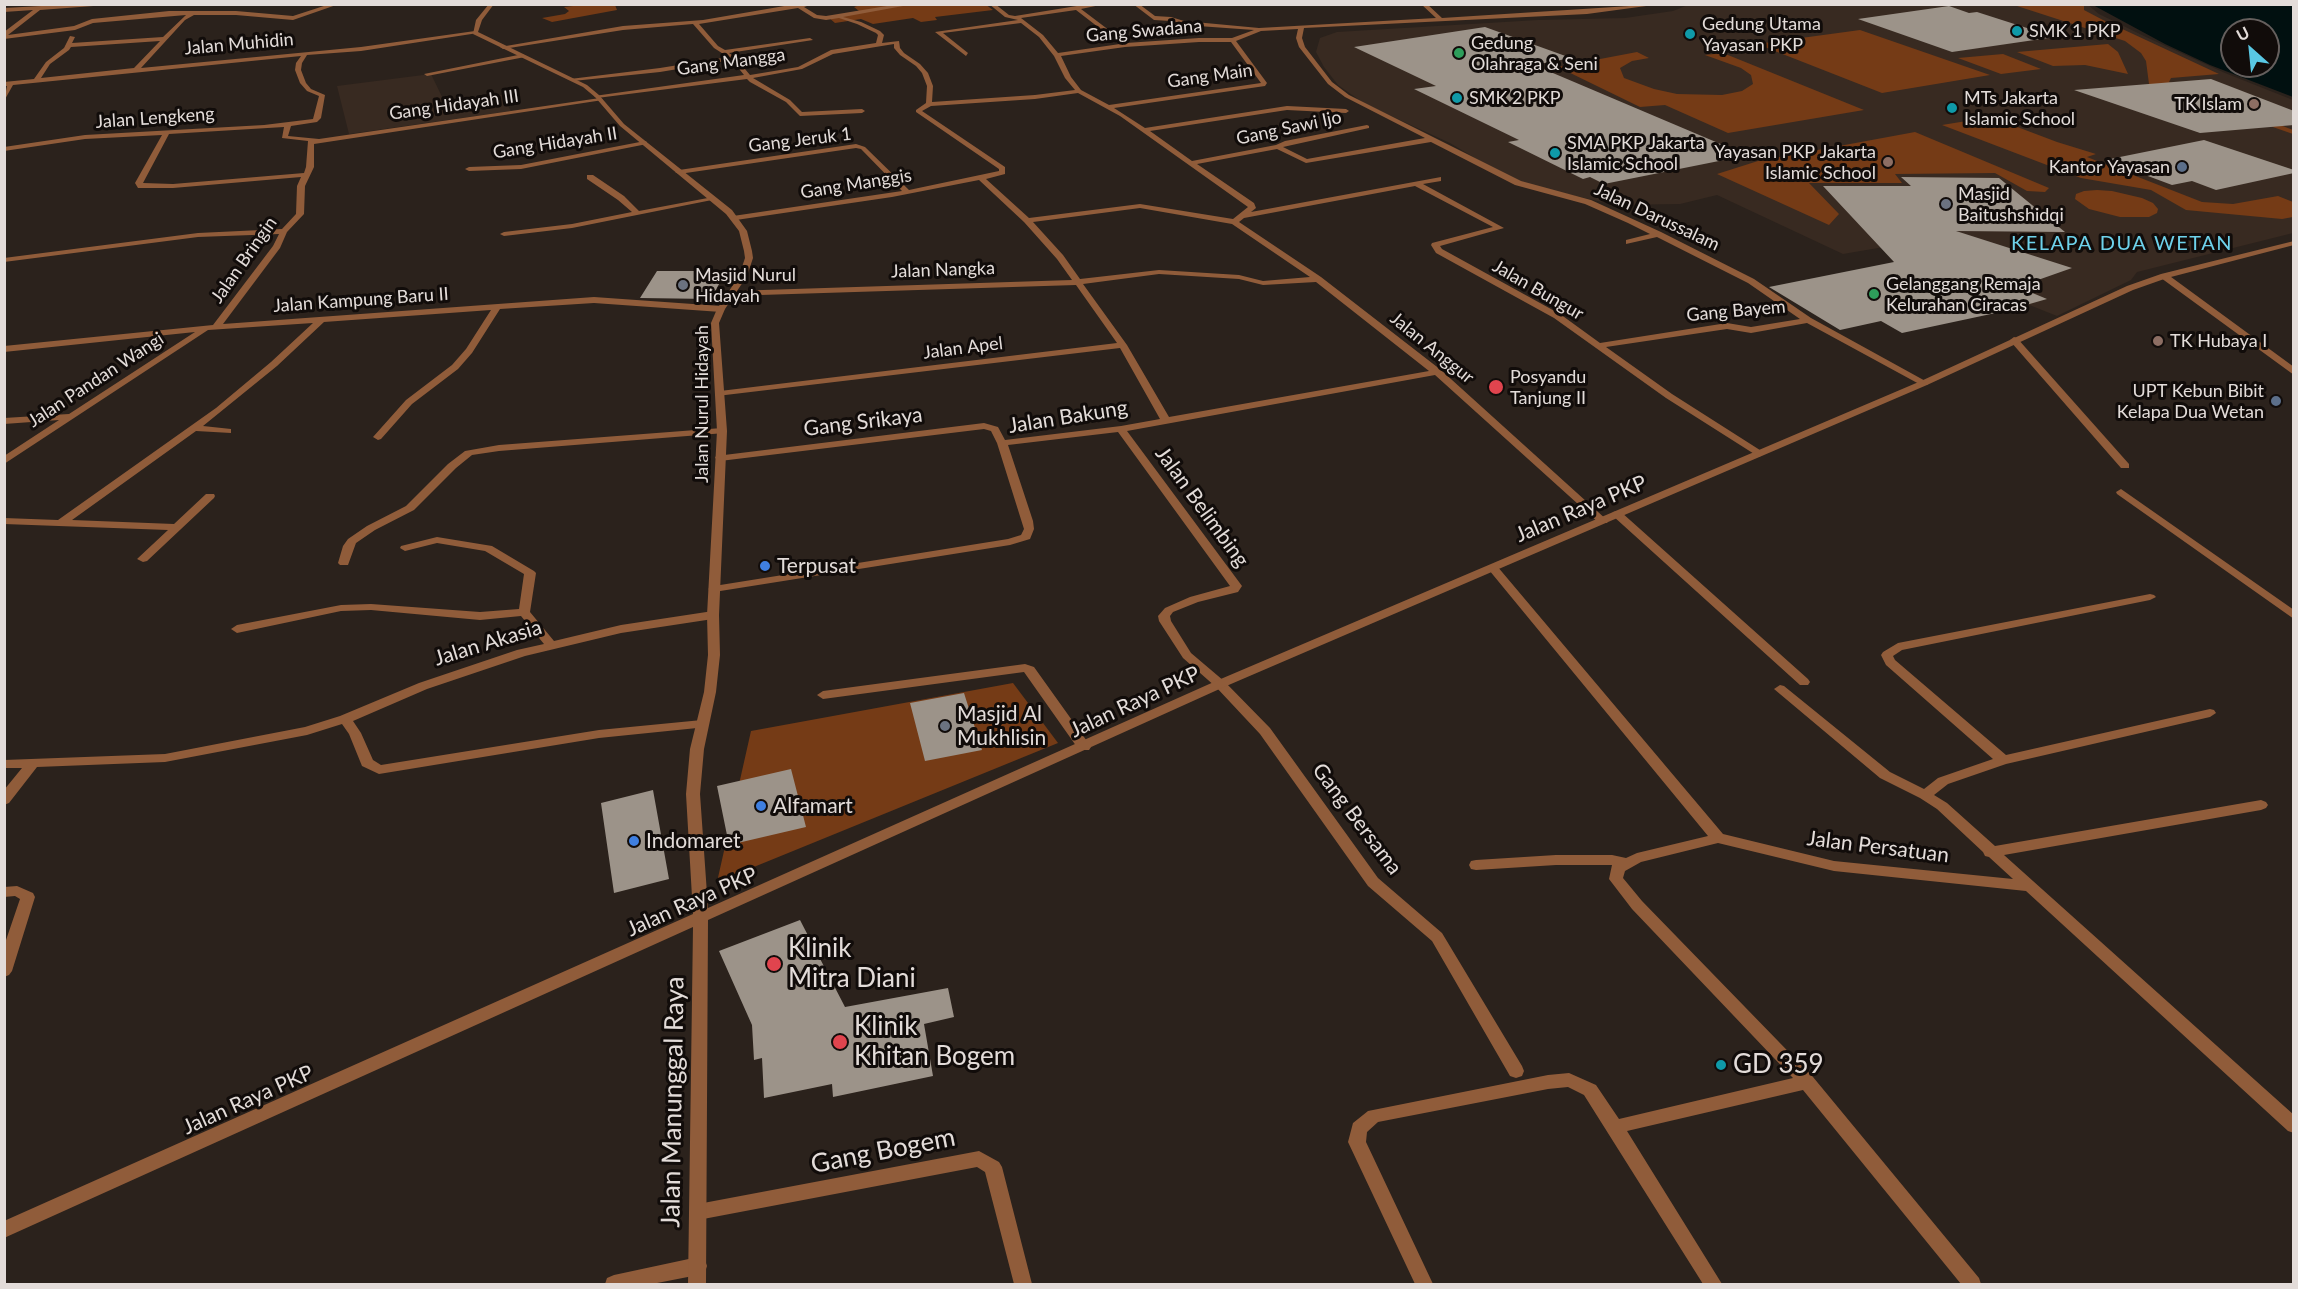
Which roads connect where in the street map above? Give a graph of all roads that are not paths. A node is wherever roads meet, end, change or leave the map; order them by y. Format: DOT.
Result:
graph roads {
  1 [pos="118,4"];
  2 [pos="207,4"];
  3 [pos="337,4"];
  4 [pos="492,4"];
  5 [pos="794,4"];
  6 [pos="811,4"];
  7 [pos="912,4"];
  8 [pos="991,4"];
  9 [pos="1103,4"];
  10 [pos="1135,4"];
  11 [pos="1423,4"];
  12 [pos="1659,4"];
  13 [pos="82,6"];
  14 [pos="801,6"];
  15 [pos="39,8"];
  16 [pos="1078,9"];
  17 [pos="7,11"];
  18 [pos="194,12"];
  19 [pos="836,17"];
  20 [pos="1020,19"];
  21 [pos="1440,20"];
  22 [pos="695,23"];
  23 [pos="18,25"];
  24 [pos="4,26"];
  25 [pos="1301,27"];
  26 [pos="75,28"];
  27 [pos="1260,29"];
  28 [pos="475,33"];
  29 [pos="4,36"];
  30 [pos="164,39"];
  31 [pos="810,40"];
  32 [pos="1233,40"];
  33 [pos="879,44"];
  34 [pos="70,45"];
  35 [pos="1125,45"];
  36 [pos="503,47"];
  37 [pos="725,52"];
  38 [pos="305,53"];
  39 [pos="966,54"];
  40 [pos="1057,55"];
  41 [pos="523,56"];
  42 [pos="733,58"];
  43 [pos="136,70"];
  44 [pos="427,74"];
  45 [pos="749,78"];
  46 [pos="573,79"];
  47 [pos="36,81"];
  48 [pos="8,84"];
  49 [pos="1079,91"];
  50 [pos="1347,96"];
  51 [pos="599,98"];
  52 [pos="4,99"];
  53 [pos="929,104"];
  54 [pos="1109,107"];
  55 [pos="862,111"];
  56 [pos="1360,122"];
  57 [pos="288,124"];
  58 [pos="1144,130"];
  59 [pos="167,131"];
  60 [pos="1434,139"];
  61 [pos="314,141"];
  62 [pos="645,143"];
  63 [pos="1278,147"];
  64 [pos="4,149"];
  65 [pos="1190,163"];
  66 [pos="469,169"];
  67 [pos="679,172"];
  68 [pos="305,175"];
  69 [pos="590,177"];
  70 [pos="981,177"];
  71 [pos="1438,179"];
  72 [pos="1417,184"];
  73 [pos="907,192"];
  74 [pos="713,199"];
  75 [pos="637,213"];
  76 [pos="736,219"];
  77 [pos="1237,219"];
  78 [pos="1027,220"];
  79 [pos="284,231"];
  80 [pos="504,234"];
  81 [pos="1658,234"];
  82 [pos="1629,242"];
  83 [pos="2294,243"];
  84 [pos="4,260"];
  85 [pos="2164,276"];
  86 [pos="1318,279"];
  87 [pos="1077,282"];
  88 [pos="732,294"];
  89 [pos="498,306"];
  90 [pos="721,309"];
  91 [pos="321,320"];
  92 [pos="1808,320"];
  93 [pos="211,328"];
  94 [pos="2014,340"];
  95 [pos="1123,345"];
  96 [pos="1597,346"];
  97 [pos="4,349"];
  98 [pos="1438,372"];
  99 [pos="2294,372"];
  100 [pos="1924,383"];
  101 [pos="720,394"];
  102 [pos="69,417"];
  103 [pos="4,421"];
  104 [pos="1167,422"];
  105 [pos="193,429"];
  106 [pos="1121,429"];
  107 [pos="228,431"];
  108 [pos="722,431"];
  109 [pos="378,438"];
  110 [pos="1002,443"];
  111 [pos="1759,454"];
  112 [pos="720,458"];
  113 [pos="4,461"];
  114 [pos="2125,466"];
  115 [pos="2121,492"];
  116 [pos="210,496"];
  117 [pos="1617,514"];
  118 [pos="4,521"];
  119 [pos="1603,521"];
  120 [pos="62,522"];
  121 [pos="177,527"];
  122 [pos="405,548"];
  123 [pos="142,559"];
  124 [pos="344,563"];
  125 [pos="1493,568"];
  126 [pos="714,589"];
  127 [pos="2150,597"];
  128 [pos="524,612"];
  129 [pos="713,615"];
  130 [pos="2294,616"];
  131 [pos="237,629"];
  132 [pos="551,645"];
  133 [pos="1804,682"];
  134 [pos="1220,684"];
  135 [pos="1780,689"];
  136 [pos="823,696"];
  137 [pos="2210,714"];
  138 [pos="345,719"];
  139 [pos="702,724"];
  140 [pos="1084,747"];
  141 [pos="2003,760"];
  142 [pos="4,764"];
  143 [pos="32,764"];
  144 [pos="1926,795"];
  145 [pos="4,800"];
  146 [pos="2261,805"];
  147 [pos="1718,838"];
  148 [pos="1990,852"];
  149 [pos="1627,863"];
  150 [pos="1476,865"];
  151 [pos="2029,886"];
  152 [pos="4,892"];
  153 [pos="701,919"];
  154 [pos="4,971"];
  155 [pos="1516,1071"];
  156 [pos="1807,1082"];
  157 [pos="2294,1126"];
  158 [pos="1615,1127"];
  159 [pos="698,1212"];
  160 [pos="4,1230"];
  161 [pos="697,1275"];
  162 [pos="614,1284"];
  163 [pos="1023,1284"];
  164 [pos="1424,1284"];
  165 [pos="1713,1284"];
  166 [pos="1972,1284"];
  1 -- 13 [label="street"];
  2 -- 18 [label="street"];
  3 -- 18 [label="street"];
  4 -- 28 [label="street"];
  5 -- 14 [label="street"];
  6 -- 14 [label="street"];
  7 -- 19 [label="street"];
  8 -- 20 [label="street"];
  9 -- 16 [label="street"];
  10 -- 27 [label="street"];
  11 -- 21 [label="street"];
  12 -- 21 [label="street, Gang Main"];
  13 -- 15 [label="street"];
  14 -- 19 [label="street"];
  14 -- 22 [label="street"];
  15 -- 17 [label="street"];
  15 -- 23 [label="street"];
  16 -- 20 [label="street"];
  16 -- 35 [label="street"];
  18 -- 26 [label="street"];
  18 -- 30 [label="street"];
  19 -- 33 [label="street"];
  20 -- 39 [label="street"];
  20 -- 40 [label="street"];
  21 -- 25 [label="street, Gang Main"];
  22 -- 36 [label="street"];
  22 -- 37 [label="street"];
  23 -- 24 [label="street"];
  23 -- 29 [label="street"];
  25 -- 27 [label="street, Gang Main"];
  25 -- 50 [label="street, Jalan Darussalam"];
  26 -- 29 [label="street"];
  26 -- 34 [label="street"];
  27 -- 32 [label="street, Gang Main"];
  28 -- 36 [label="street, Jalan Nurul Hidayah"];
  28 -- 38 [label="street, Jalan Muhidin"];
  30 -- 34 [label="street"];
  30 -- 43 [label="street"];
  31 -- 37 [label="street"];
  32 -- 35 [label="street, Gang Swadana"];
  32 -- 54 [label="street, Gang Main"];
  33 -- 45 [label="street, Gang Mangga"];
  33 -- 53 [label="street"];
  34 -- 47 [label="street"];
  35 -- 40 [label="street, Gang Swadana"];
  36 -- 41 [label="street, Jalan Nurul Hidayah"];
  37 -- 42 [label="street"];
  38 -- 43 [label="street, Jalan Muhidin"];
  38 -- 57 [label="street, Jalan Lengkeng"];
  40 -- 49 [label="street"];
  41 -- 44 [label="street"];
  41 -- 46 [label="street, Jalan Nurul Hidayah"];
  42 -- 45 [label="street"];
  42 -- 46 [label="street"];
  43 -- 47 [label="street, Jalan Muhidin"];
  45 -- 51 [label="street, Gang Mangga"];
  45 -- 55 [label="street"];
  46 -- 51 [label="street, Jalan Nurul Hidayah"];
  47 -- 48 [label="street, Jalan Muhidin"];
  48 -- 52 [label="street"];
  49 -- 53 [label="street"];
  49 -- 54 [label="street"];
  50 -- 58 [label="street, Gang Sawi Ijo"];
  50 -- 60 [label="street, Jalan Darussalam"];
  51 -- 61 [label="street, Gang Hidayah III"];
  51 -- 62 [label="street, Jalan Nurul Hidayah"];
  53 -- 70 [label="street, Gang Manggis"];
  54 -- 58 [label="street"];
  56 -- 63 [label="street, Gang Sawi Ijo"];
  57 -- 59 [label="street, Jalan Lengkeng"];
  57 -- 61 [label="street, Gang Hidayah III"];
  58 -- 65 [label="street"];
  59 -- 64 [label="street, Jalan Lengkeng"];
  59 -- 68 [label="street"];
  60 -- 63 [label="street"];
  60 -- 81 [label="street, Jalan Darussalam"];
  61 -- 68 [label="street"];
  62 -- 66 [label="street, Gang Hidayah II"];
  62 -- 67 [label="street, Jalan Nurul Hidayah"];
  63 -- 65 [label="street, Gang Sawi Ijo"];
  65 -- 77 [label="street"];
  67 -- 73 [label="street, Gang Jeruk 1"];
  67 -- 74 [label="street, Jalan Nurul Hidayah"];
  68 -- 79 [label="street, Jalan Bringin"];
  69 -- 75 [label="street"];
  70 -- 73 [label="street, Gang Manggis"];
  70 -- 78 [label="street"];
  71 -- 72 [label="street"];
  72 -- 77 [label="street"];
  72 -- 96 [label="street, Jalan Bungur"];
  73 -- 76 [label="street, Gang Manggis"];
  74 -- 75 [label="street"];
  74 -- 76 [label="street, Jalan Nurul Hidayah"];
  75 -- 80 [label="street"];
  76 -- 88 [label="street, Jalan Nurul Hidayah"];
  77 -- 78 [label="street"];
  77 -- 86 [label="street, Jalan Anggur"];
  78 -- 87 [label="street"];
  79 -- 84 [label="street"];
  79 -- 93 [label="street, Jalan Bringin"];
  81 -- 82 [label="street"];
  81 -- 92 [label="street, Jalan Darussalam"];
  83 -- 85 [label="street, Jalan Raya PKP"];
  85 -- 94 [label="street, Jalan Raya PKP"];
  85 -- 99 [label="street"];
  86 -- 87 [label="street, Jalan Nangka"];
  86 -- 98 [label="street, Jalan Anggur"];
  87 -- 88 [label="street, Jalan Nangka"];
  87 -- 95 [label="street"];
  88 -- 90 [label="street, Jalan Nurul Hidayah"];
  89 -- 90 [label="street, Jalan Kampung Baru II"];
  89 -- 91 [label="street, Jalan Kampung Baru II"];
  89 -- 109 [label="street"];
  90 -- 101 [label="street, Jalan Nurul Hidayah"];
  91 -- 93 [label="street, Jalan Kampung Baru II"];
  91 -- 105 [label="street"];
  92 -- 96 [label="street, Gang Bayem"];
  92 -- 100 [label="street, Jalan Darussalam"];
  93 -- 97 [label="street, Jalan Kampung Baru II"];
  93 -- 102 [label="street, Jalan Pandan Wangi"];
  94 -- 100 [label="street, Jalan Raya PKP"];
  94 -- 114 [label="street"];
  95 -- 101 [label="street, Jalan Apel"];
  95 -- 104 [label="street"];
  96 -- 111 [label="street, Jalan Bungur"];
  98 -- 104 [label="street, Jalan Bakung"];
  98 -- 119 [label="street, Jalan Anggur"];
  100 -- 111 [label="street, Jalan Raya PKP"];
  101 -- 108 [label="street, Jalan Nurul Hidayah"];
  102 -- 103 [label="street"];
  102 -- 113 [label="street, Jalan Pandan Wangi"];
  104 -- 106 [label="street, Jalan Bakung"];
  105 -- 107 [label="street"];
  105 -- 120 [label="street"];
  106 -- 110 [label="street, Jalan Bakung"];
  106 -- 134 [label="street, Jalan Belimbing"];
  108 -- 112 [label="street, Jalan Nurul Hidayah"];
  108 -- 124 [label="street"];
  110 -- 112 [label="street, Gang Srikaya"];
  110 -- 126 [label="street, Jalan Bakung"];
  111 -- 117 [label="street, Jalan Raya PKP"];
  112 -- 126 [label="street, Jalan Nurul Hidayah"];
  115 -- 130 [label="street"];
  116 -- 121 [label="street"];
  117 -- 119 [label="street, Jalan Raya PKP"];
  117 -- 133 [label="street"];
  118 -- 120 [label="street"];
  119 -- 125 [label="street, Jalan Raya PKP"];
  120 -- 121 [label="street"];
  121 -- 123 [label="street"];
  122 -- 128 [label="street"];
  125 -- 134 [label="street, Jalan Raya PKP"];
  125 -- 147 [label="street"];
  126 -- 129 [label="street, Jalan Nurul Hidayah"];
  127 -- 141 [label="street"];
  128 -- 131 [label="street"];
  128 -- 132 [label="street"];
  129 -- 132 [label="street, Jalan Akasia"];
  129 -- 139 [label="street, Jalan Nurul Hidayah"];
  132 -- 138 [label="street, Jalan Akasia"];
  134 -- 140 [label="street, Jalan Raya PKP"];
  134 -- 155 [label="street, Gang Bersama"];
  135 -- 144 [label="street"];
  136 -- 140 [label="street"];
  137 -- 141 [label="street"];
  138 -- 139 [label="street"];
  138 -- 143 [label="street, Jalan Akasia"];
  139 -- 153 [label="street, Jalan Nurul Hidayah"];
  140 -- 153 [label="street, Jalan Raya PKP"];
  141 -- 144 [label="street"];
  142 -- 143 [label="street"];
  143 -- 145 [label="street"];
  144 -- 148 [label="street"];
  146 -- 148 [label="street"];
  147 -- 149 [label="street"];
  147 -- 151 [label="street, Jalan Persatuan"];
  148 -- 151 [label="street"];
  149 -- 150 [label="street"];
  149 -- 156 [label="street"];
  151 -- 157 [label="street"];
  152 -- 154 [label="street"];
  153 -- 159 [label="street, Jalan Manunggal Raya"];
  153 -- 160 [label="street, Jalan Raya PKP"];
  156 -- 158 [label="street"];
  156 -- 166 [label="street"];
  158 -- 164 [label="street"];
  158 -- 165 [label="street"];
  159 -- 161 [label="street, Jalan Manunggal Raya"];
  159 -- 163 [label="street, Gang Bogem"];
  161 -- 162 [label="street"];
}
